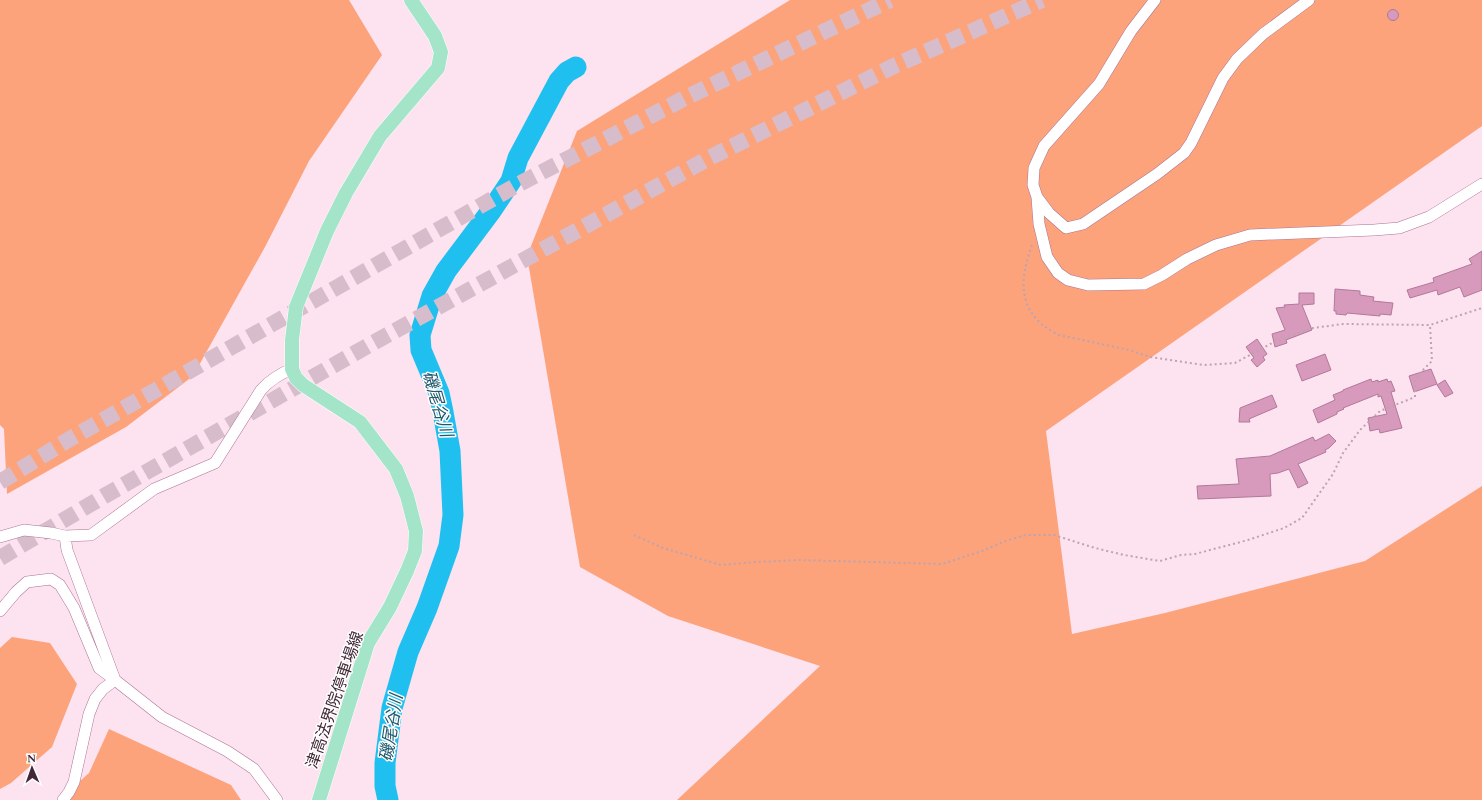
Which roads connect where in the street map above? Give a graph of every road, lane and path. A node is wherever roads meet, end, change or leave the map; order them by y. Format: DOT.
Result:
graph roads {
  1 [pos="411,0"];
  2 [pos="1155,0"];
  3 [pos="1309,0"];
  4 [pos="1482,184"];
  5 [pos="1037,197"];
  6 [pos="1032,243"];
  7 [pos="1482,308"];
  8 [pos="1430,325"];
  9 [pos="292,369"];
  10 [pos="634,535"];
  11 [pos="65,536"];
  12 [pos="0,537"];
  13 [pos="0,611"];
  14 [pos="115,680"];
  15 [pos="63,800"];
  16 [pos="277,800"];
  17 [pos="319,800"];
  1 -- 9 [label="main road"];
  2 -- 5 [label="street"];
  3 -- 5 [label="street"];
  4 -- 5 [label="street"];
  6 -- 8 [label="path"];
  7 -- 8 [label="path"];
  8 -- 10 [label="path"];
  9 -- 11 [label="street"];
  9 -- 17 [label="main road, 津高法界院停車場線"];
  11 -- 12 [label="street"];
  11 -- 14 [label="street"];
  13 -- 14 [label="street"];
  14 -- 15 [label="street"];
  14 -- 16 [label="street"];
}
